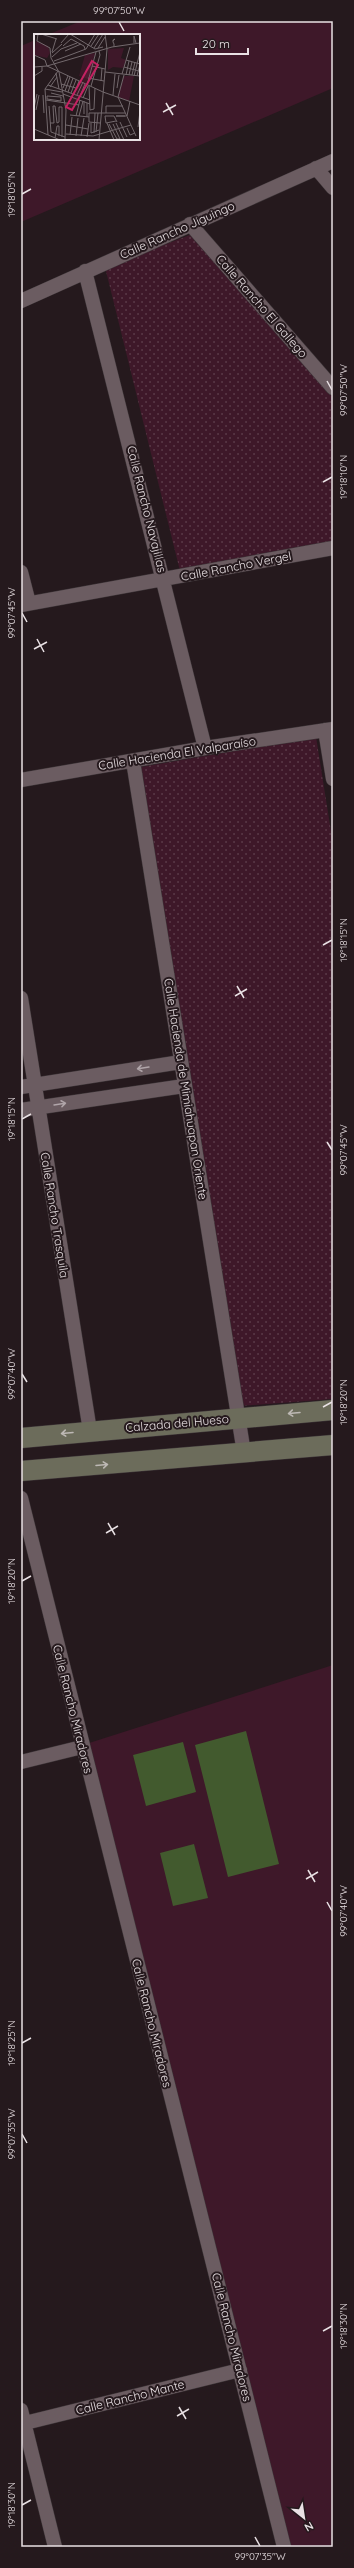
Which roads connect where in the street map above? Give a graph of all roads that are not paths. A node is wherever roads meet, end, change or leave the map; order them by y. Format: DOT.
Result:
graph roads {
  1 [pos="333,161"];
  2 [pos="316,168"];
  3 [pos="333,188"];
  4 [pos="190,224"];
  5 [pos="85,271"];
  6 [pos="21,301"];
  7 [pos="333,388"];
  8 [pos="333,548"];
  9 [pos="21,572"];
  10 [pos="165,580"];
  11 [pos="25,604"];
  12 [pos="329,729"];
  13 [pos="205,748"];
  14 [pos="133,761"];
  15 [pos="333,779"];
  16 [pos="21,780"];
  17 [pos="21,998"];
  18 [pos="181,1062"];
  19 [pos="28,1086"];
  20 [pos="184,1086"];
  21 [pos="39,1107"];
  22 [pos="21,1110"];
  23 [pos="333,1410"];
  24 [pos="239,1418"];
  25 [pos="90,1431"];
  26 [pos="21,1438"];
  27 [pos="333,1445"];
  28 [pos="244,1453"];
  29 [pos="21,1471"];
  30 [pos="21,1498"];
  31 [pos="82,1747"];
  32 [pos="21,1762"];
  33 [pos="240,2370"];
  34 [pos="22,2419"];
  35 [pos="55,2547"];
  36 [pos="284,2547"];
  1 -- 2 [label="street, Calle Rancho Jiguingo"];
  2 -- 3 [label="street"];
  2 -- 4 [label="street, Calle Rancho Jiguingo"];
  4 -- 5 [label="street, Calle Rancho Jiguingo"];
  4 -- 7 [label="street, Calle Rancho El Gallego"];
  5 -- 6 [label="street, Calle Rancho Jiguingo"];
  5 -- 10 [label="street, Calle Rancho Navajillas"];
  8 -- 10 [label="street, Calle Rancho Vergel"];
  9 -- 11 [label="street"];
  10 -- 11 [label="street, Calle Rancho Vergel"];
  10 -- 13 [label="street, Calle Rancho Navajillas"];
  12 -- 13 [label="street, Calle Hacienda El Valparaíso"];
  12 -- 15 [label="street"];
  13 -- 14 [label="street, Calle Hacienda El Valparaíso"];
  14 -- 16 [label="street, Calle Hacienda El Valparaíso"];
  14 -- 18 [label="street, Calle Hacienda de Mimiahuapan Oriente"];
  17 -- 19 [label="street, Calle Rancho Trasquila"];
  18 -- 19 [label="street, one-way"];
  18 -- 20 [label="street, Calle Hacienda de Mimiahuapan Oriente"];
  19 -- 21 [label="street, Calle Rancho Trasquila"];
  21 -- 20 [label="street, one-way"];
  20 -- 24 [label="street, Calle Hacienda de Mimiahuapan Oriente"];
  21 -- 22 [label="street"];
  21 -- 25 [label="street, Calle Rancho Trasquila"];
  23 -- 24 [label="main road, Calzada del Hueso, one-way"];
  24 -- 25 [label="main road, Calzada del Hueso"];
  24 -- 28 [label="street, Calle Hacienda de Mimiahuapan Oriente"];
  25 -- 26 [label="main road, Calzada del Hueso, one-way"];
  27 -- 28 [label="main road"];
  29 -- 28 [label="main road, one-way"];
  30 -- 31 [label="street, Calle Rancho Miradores"];
  31 -- 32 [label="street"];
  31 -- 33 [label="street, Calle Rancho Miradores"];
  33 -- 34 [label="street, Calle Rancho Mante"];
  33 -- 36 [label="street, Calle Rancho Miradores"];
  34 -- 35 [label="street"];
}
